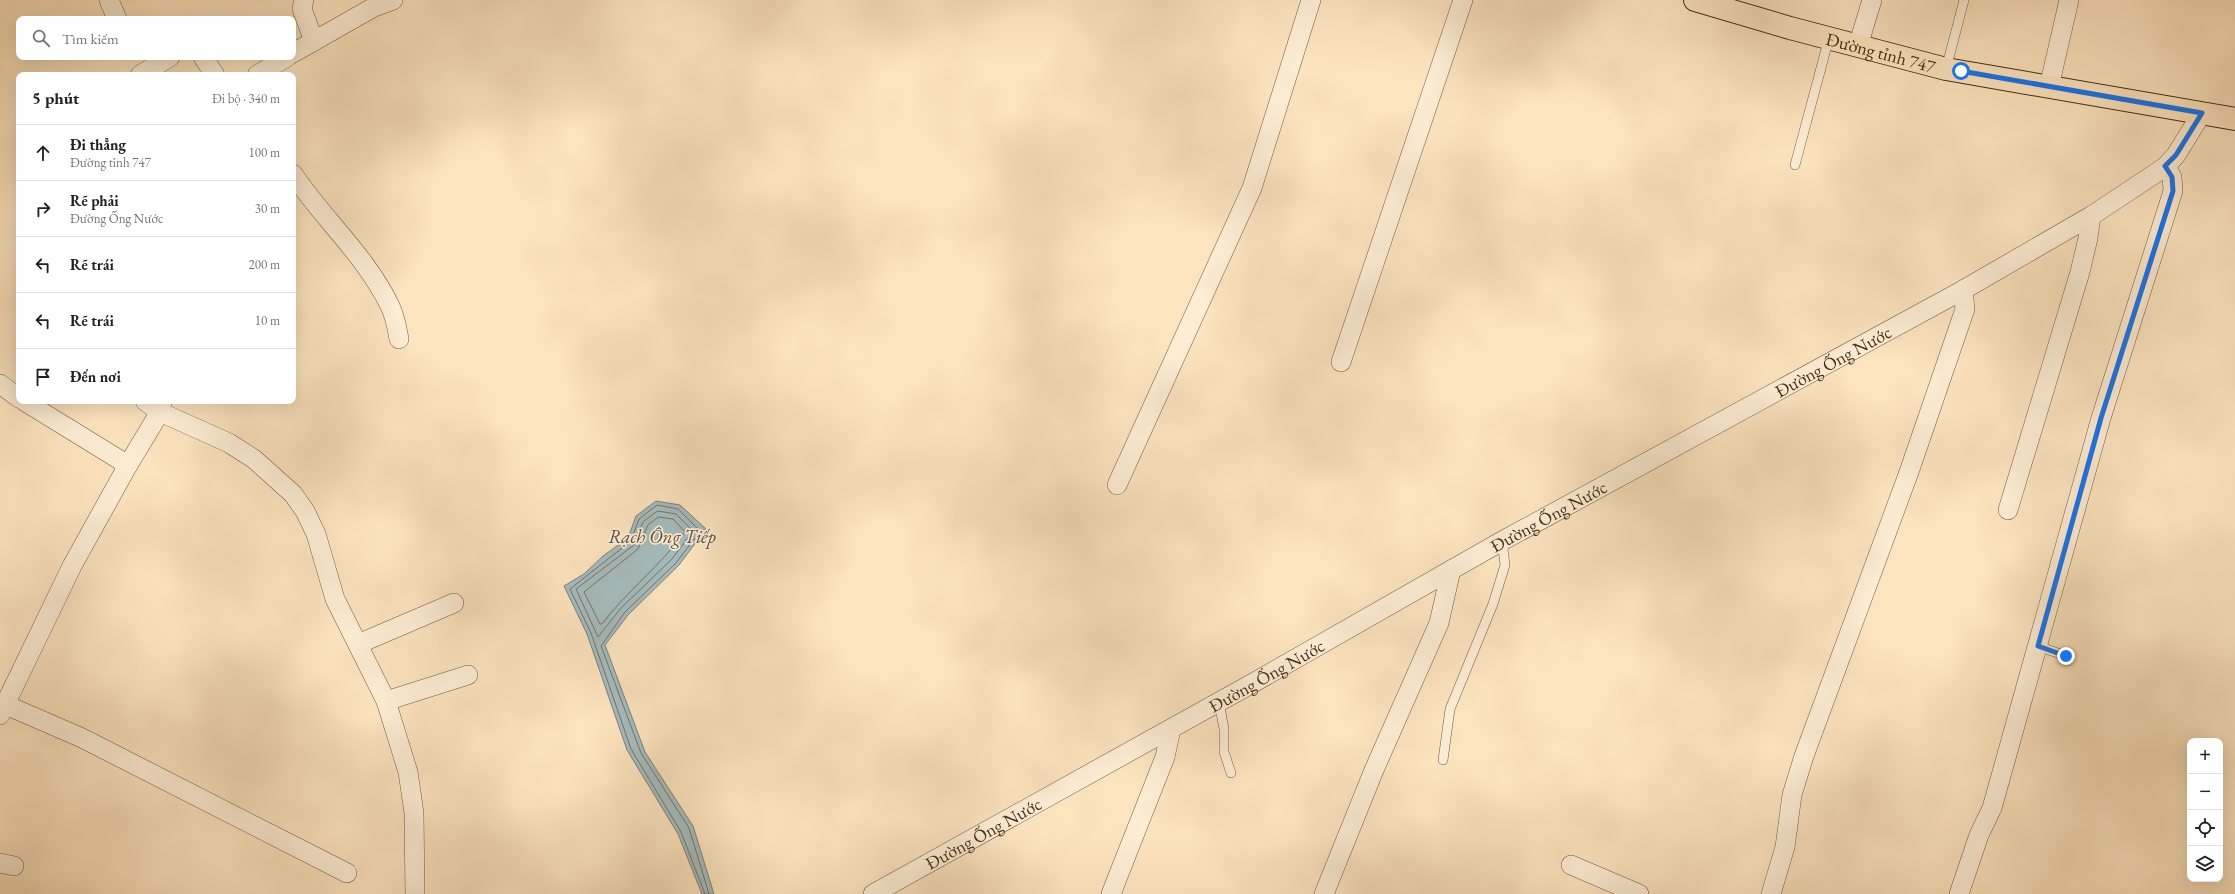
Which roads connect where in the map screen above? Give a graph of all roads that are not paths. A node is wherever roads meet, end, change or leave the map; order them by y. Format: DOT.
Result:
graph roads {
  1 [pos="109,0"];
  2 [pos="304,0"];
  3 [pos="393,0"];
  4 [pos="1311,0"];
  5 [pos="1463,0"];
  6 [pos="1872,0"];
  7 [pos="1964,0"];
  8 [pos="2069,0"];
  9 [pos="1704,1"];
  10 [pos="372,3"];
  11 [pos="115,16"];
  12 [pos="1829,38"];
  13 [pos="314,41"];
  14 [pos="1858,46"];
  15 [pos="296,51"];
  16 [pos="162,60"];
  17 [pos="205,60"];
  18 [pos="282,60"];
  19 [pos="141,68"];
  20 [pos="1946,69"];
  21 [pos="213,72"];
  22 [pos="262,72"];
  23 [pos="2049,87"];
  24 [pos="2202,113"];
  25 [pos="2235,119"];
  26 [pos="1795,165"];
  27 [pos="2165,166"];
  28 [pos="296,178"];
  29 [pos="2091,216"];
  30 [pos="1963,290"];
  31 [pos="399,339"];
  32 [pos="1341,362"];
  33 [pos="0,384"];
  34 [pos="16,396"];
  35 [pos="29,404"];
  36 [pos="161,407"];
  37 [pos="128,465"];
  38 [pos="1117,484"];
  39 [pos="2008,510"];
  40 [pos="1502,540"];
  41 [pos="1450,570"];
  42 [pos="454,603"];
  43 [pos="358,644"];
  44 [pos="2038,646"];
  45 [pos="2066,656"];
  46 [pos="468,676"];
  47 [pos="386,701"];
  48 [pos="1219,702"];
  49 [pos="3,710"];
  50 [pos="1171,729"];
  51 [pos="1443,760"];
  52 [pos="1231,773"];
  53 [pos="1571,865"];
  54 [pos="347,872"];
  55 [pos="415,894"];
  56 [pos="873,894"];
  57 [pos="1111,894"];
  58 [pos="1324,894"];
  59 [pos="1639,894"];
  60 [pos="1771,894"];
  61 [pos="1959,894"];
  1 -- 11 [label="street"];
  2 -- 13 [label="street"];
  3 -- 10 [label="street"];
  4 -- 38 [label="street"];
  5 -- 32 [label="street"];
  6 -- 14 [label="street"];
  7 -- 20 [label="lane"];
  8 -- 23 [label="street"];
  9 -- 12 [label="main road, Đường tỉnh 747"];
  10 -- 13 [label="street"];
  12 -- 14 [label="main road, Đường tỉnh 747"];
  12 -- 26 [label="lane"];
  13 -- 15 [label="street"];
  14 -- 20 [label="main road, Đường tỉnh 747"];
  16 -- 19 [label="street"];
  17 -- 21 [label="street"];
  18 -- 22 [label="street"];
  20 -- 23 [label="main road, Đường tỉnh 747"];
  23 -- 24 [label="main road, Đường tỉnh 747"];
  24 -- 25 [label="main road, Đường tỉnh 747"];
  24 -- 27 [label="street, Đường Ống Nước"];
  27 -- 29 [label="street, Đường Ống Nước"];
  27 -- 44 [label="street"];
  28 -- 31 [label="street"];
  29 -- 30 [label="street, Đường Ống Nước"];
  29 -- 39 [label="street"];
  30 -- 40 [label="street, Đường Ống Nước"];
  30 -- 60 [label="street"];
  33 -- 34 [label="street"];
  35 -- 37 [label="street"];
  36 -- 37 [label="street"];
  36 -- 43 [label="street"];
  37 -- 49 [label="street"];
  40 -- 41 [label="street, Đường Ống Nước"];
  40 -- 51 [label="lane"];
  41 -- 48 [label="street, Đường Ống Nước"];
  41 -- 58 [label="street"];
  42 -- 43 [label="street"];
  43 -- 47 [label="street"];
  44 -- 45 [label="lane"];
  44 -- 61 [label="street"];
  46 -- 47 [label="street"];
  47 -- 55 [label="street"];
  48 -- 50 [label="street, Đường Ống Nước"];
  48 -- 52 [label="lane"];
  49 -- 54 [label="street"];
  50 -- 56 [label="street, Đường Ống Nước"];
  50 -- 57 [label="street"];
  53 -- 59 [label="street"];
}
